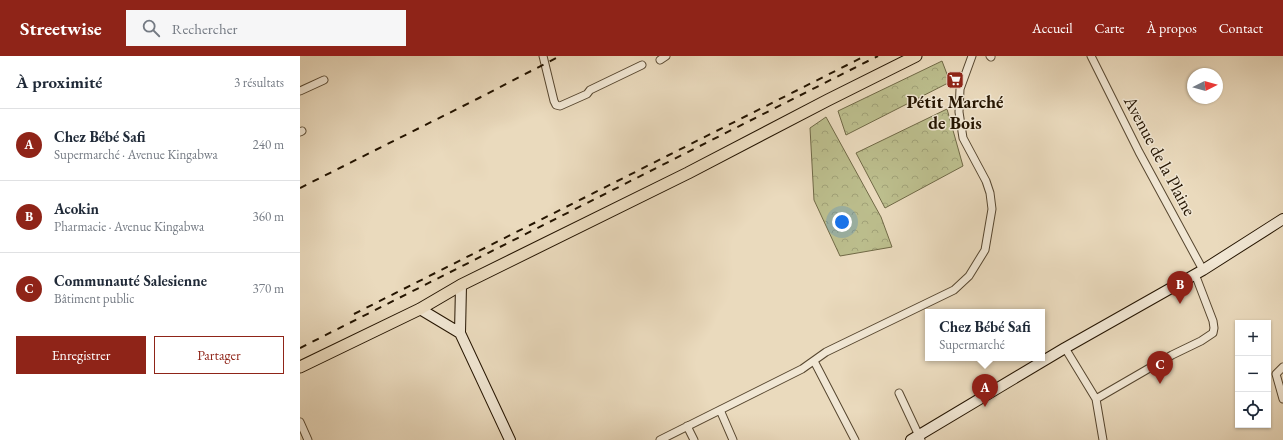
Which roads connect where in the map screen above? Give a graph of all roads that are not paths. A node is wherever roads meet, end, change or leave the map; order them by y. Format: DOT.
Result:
graph roads {
  1 [pos="543,56"];
  2 [pos="916,56"];
  3 [pos="972,56"];
  4 [pos="1091,56"];
  5 [pos="642,65"];
  6 [pos="324,80"];
  7 [pos="300,91"];
  8 [pos="1283,219"];
  9 [pos="1199,272"];
  10 [pos="462,285"];
  11 [pos="420,308"];
  12 [pos="460,333"];
  13 [pos="1065,348"];
  14 [pos="1045,360"];
  15 [pos="814,361"];
  16 [pos="1044,361"];
  17 [pos="300,367"];
  18 [pos="1283,367"];
  19 [pos="899,393"];
  20 [pos="1096,399"];
  21 [pos="1283,399"];
  22 [pos="720,410"];
  23 [pos="300,422"];
  24 [pos="687,426"];
  25 [pos="917,438"];
  26 [pos="308,440"];
  27 [pos="510,440"];
  28 [pos="660,440"];
  29 [pos="694,440"];
  30 [pos="733,440"];
  31 [pos="855,440"];
  32 [pos="1103,440"];
  1 -- 5 [label="street"];
  2 -- 10 [label="main road"];
  3 -- 15 [label="street"];
  4 -- 9 [label="street, Avenue de la Plaine"];
  6 -- 7 [label="street"];
  8 -- 9 [label="street"];
  9 -- 13 [label="street"];
  9 -- 20 [label="street, Avenue de la Plaine"];
  10 -- 11 [label="main road"];
  10 -- 12 [label="street"];
  11 -- 12 [label="street"];
  11 -- 17 [label="main road"];
  12 -- 27 [label="street"];
  13 -- 14 [label="street"];
  13 -- 20 [label="street"];
  15 -- 22 [label="street"];
  15 -- 31 [label="street"];
  16 -- 25 [label="street"];
  18 -- 21 [label="street"];
  19 -- 25 [label="street"];
  20 -- 32 [label="street"];
  22 -- 24 [label="street"];
  22 -- 30 [label="street"];
  23 -- 26 [label="street"];
  24 -- 28 [label="street"];
  24 -- 29 [label="street"];
}
